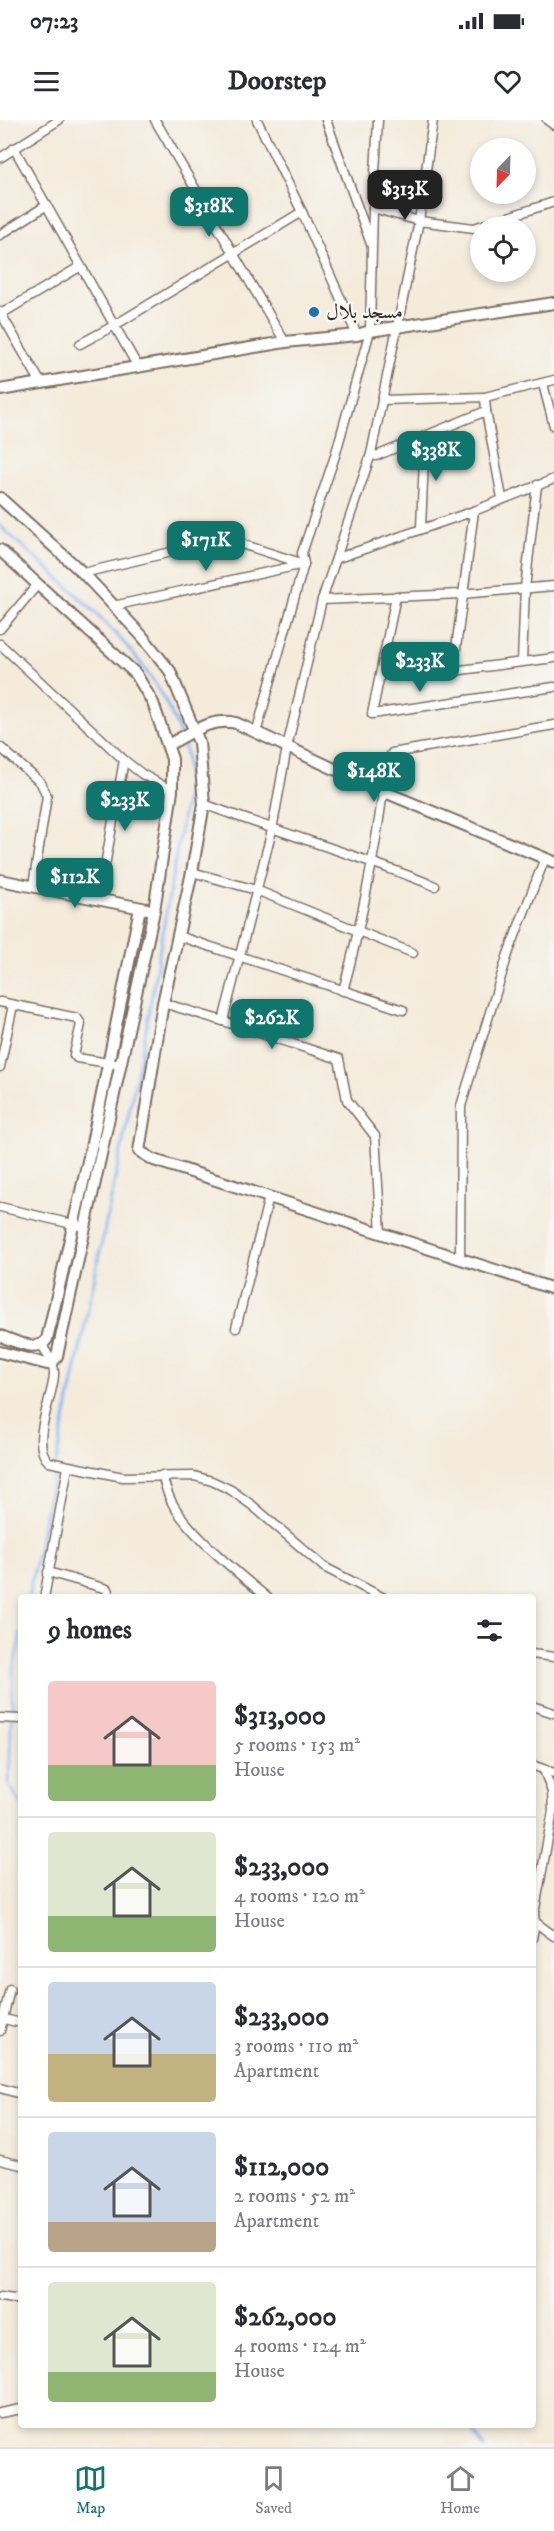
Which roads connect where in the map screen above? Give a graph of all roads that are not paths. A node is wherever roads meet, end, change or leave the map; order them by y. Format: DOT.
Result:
graph roads {
  1 [pos="59,120"];
  2 [pos="155,120"];
  3 [pos="257,120"];
  4 [pos="326,120"];
  5 [pos="378,120"];
  6 [pos="433,120"];
  7 [pos="547,120"];
  8 [pos="554,125"];
  9 [pos="15,148"];
  10 [pos="0,158"];
  11 [pos="554,202"];
  12 [pos="46,205"];
  13 [pos="373,208"];
  14 [pos="302,212"];
  15 [pos="418,221"];
  16 [pos="0,235"];
  17 [pos="373,250"];
  18 [pos="232,252"];
  19 [pos="81,266"];
  20 [pos="554,303"];
  21 [pos="1,313"];
  22 [pos="115,325"];
  23 [pos="397,326"];
  24 [pos="370,331"];
  25 [pos="357,335"];
  26 [pos="285,342"];
  27 [pos="80,344"];
  28 [pos="138,367"];
  29 [pos="554,380"];
  30 [pos="41,383"];
  31 [pos="543,384"];
  32 [pos="0,390"];
  33 [pos="485,397"];
  34 [pos="382,400"];
  35 [pos="486,411"];
  36 [pos="554,426"];
  37 [pos="425,436"];
  38 [pos="371,454"];
  39 [pos="554,479"];
  40 [pos="537,485"];
  41 [pos="0,498"];
  42 [pos="502,498"];
  43 [pos="474,511"];
  44 [pos="421,527"];
  45 [pos="0,550"];
  46 [pos="338,558"];
  47 [pos="304,564"];
  48 [pos="83,573"];
  49 [pos="38,584"];
  50 [pos="554,586"];
  51 [pos="525,588"];
  52 [pos="461,594"];
  53 [pos="396,596"];
  54 [pos="322,600"];
  55 [pos="113,606"];
  56 [pos="0,629"];
  57 [pos="0,644"];
  58 [pos="554,658"];
  59 [pos="522,662"];
  60 [pos="554,687"];
  61 [pos="554,725"];
  62 [pos="194,732"];
  63 [pos="256,733"];
  64 [pos="168,745"];
  65 [pos="0,747"];
  66 [pos="287,747"];
  67 [pos="124,760"];
  68 [pos="379,789"];
  69 [pos="172,790"];
  70 [pos="204,804"];
  71 [pos="272,830"];
  72 [pos="549,860"];
  73 [pos="374,862"];
  74 [pos="192,872"];
  75 [pos="0,880"];
  76 [pos="33,886"];
  77 [pos="435,886"];
  78 [pos="256,890"];
  79 [pos="99,899"];
  80 [pos="140,908"];
  81 [pos="154,911"];
  82 [pos="359,932"];
  83 [pos="178,936"];
  84 [pos="413,953"];
  85 [pos="241,956"];
  86 [pos="343,991"];
  87 [pos="0,1002"];
  88 [pos="164,1003"];
  89 [pos="13,1005"];
  90 [pos="403,1010"];
  91 [pos="223,1021"];
  92 [pos="108,1063"];
  93 [pos="121,1065"];
  94 [pos="0,1067"];
  95 [pos="268,1197"];
  96 [pos="0,1207"];
  97 [pos="73,1224"];
  98 [pos="85,1227"];
  99 [pos="381,1233"];
  100 [pos="460,1258"];
  101 [pos="554,1288"];
  102 [pos="236,1328"];
  103 [pos="0,1336"];
  104 [pos="42,1345"];
  105 [pos="0,1352"];
  106 [pos="52,1363"];
  107 [pos="60,1465"];
  108 [pos="162,1475"];
  109 [pos="48,1572"];
  110 [pos="45,1594"];
  111 [pos="109,1594"];
  112 [pos="263,1594"];
  113 [pos="376,1594"];
  114 [pos="536,1654"];
  115 [pos="554,1657"];
  116 [pos="536,1707"];
  117 [pos="554,1713"];
  118 [pos="0,1718"];
  119 [pos="18,1719"];
  120 [pos="536,1767"];
  121 [pos="544,1770"];
  122 [pos="554,1773"];
  123 [pos="536,1903"];
  124 [pos="536,1923"];
  125 [pos="554,1936"];
  126 [pos="10,1989"];
  127 [pos="1,2019"];
  128 [pos="18,2022"];
  129 [pos="0,2031"];
  130 [pos="0,2088"];
  131 [pos="18,2093"];
  132 [pos="0,2160"];
  133 [pos="18,2164"];
  134 [pos="0,2297"];
  135 [pos="18,2300"];
  136 [pos="18,2410"];
  137 [pos="0,2413"];
  1 -- 9 [label="street"];
  2 -- 18 [label="street"];
  3 -- 14 [label="street"];
  4 -- 17 [label="street"];
  5 -- 13 [label="street"];
  6 -- 15 [label="street"];
  7 -- 8 [label="street"];
  9 -- 10 [label="street"];
  9 -- 12 [label="street"];
  11 -- 15 [label="street"];
  12 -- 16 [label="street"];
  12 -- 19 [label="street"];
  13 -- 15 [label="street"];
  13 -- 17 [label="street"];
  14 -- 18 [label="street"];
  14 -- 25 [label="street"];
  15 -- 23 [label="street"];
  17 -- 24 [label="street"];
  18 -- 22 [label="street"];
  18 -- 26 [label="street"];
  19 -- 21 [label="street"];
  19 -- 22 [label="street"];
  20 -- 23 [label="street"];
  21 -- 30 [label="street"];
  22 -- 27 [label="street"];
  22 -- 28 [label="street"];
  23 -- 24 [label="street"];
  23 -- 34 [label="street"];
  24 -- 25 [label="street"];
  24 -- 47 [label="street"];
  25 -- 26 [label="street"];
  26 -- 28 [label="street"];
  28 -- 30 [label="street"];
  29 -- 31 [label="street"];
  30 -- 32 [label="street"];
  31 -- 33 [label="street"];
  31 -- 36 [label="street"];
  33 -- 34 [label="street"];
  33 -- 35 [label="street"];
  34 -- 38 [label="street"];
  35 -- 37 [label="street"];
  35 -- 42 [label="street"];
  37 -- 38 [label="street"];
  37 -- 44 [label="street"];
  38 -- 46 [label="street"];
  39 -- 40 [label="street"];
  40 -- 42 [label="street"];
  40 -- 51 [label="street"];
  41 -- 48 [label="street"];
  42 -- 43 [label="street"];
  43 -- 44 [label="street"];
  43 -- 52 [label="street"];
  44 -- 46 [label="street"];
  45 -- 49 [label="street"];
  46 -- 54 [label="street"];
  47 -- 48 [label="street"];
  47 -- 55 [label="street"];
  47 -- 63 [label="street"];
  48 -- 55 [label="street"];
  49 -- 56 [label="street"];
  49 -- 64 [label="street"];
  50 -- 51 [label="street"];
  51 -- 52 [label="street"];
  51 -- 59 [label="street"];
  52 -- 53 [label="street"];
  52 -- 59 [label="street"];
  53 -- 54 [label="street"];
  53 -- 60 [label="street"];
  54 -- 66 [label="street"];
  55 -- 62 [label="street"];
  57 -- 67 [label="street"];
  58 -- 59 [label="street"];
  61 -- 68 [label="street"];
  62 -- 63 [label="street"];
  62 -- 64 [label="street"];
  62 -- 70 [label="street"];
  63 -- 66 [label="street"];
  64 -- 69 [label="street"];
  65 -- 76 [label="street"];
  66 -- 68 [label="street"];
  66 -- 71 [label="street"];
  67 -- 69 [label="street"];
  67 -- 79 [label="street"];
  68 -- 72 [label="street"];
  68 -- 73 [label="street"];
  69 -- 81 [label="street"];
  70 -- 71 [label="street"];
  70 -- 74 [label="street"];
  71 -- 73 [label="street"];
  71 -- 78 [label="street"];
  72 -- 100 [label="street"];
  73 -- 77 [label="street"];
  73 -- 82 [label="street"];
  74 -- 78 [label="street"];
  74 -- 83 [label="street"];
  75 -- 76 [label="street"];
  76 -- 79 [label="street"];
  78 -- 82 [label="street"];
  78 -- 85 [label="street"];
  79 -- 80 [label="street"];
  80 -- 81 [label="street"];
  80 -- 92 [label="street"];
  81 -- 93 [label="street"];
  82 -- 84 [label="street"];
  82 -- 86 [label="street"];
  83 -- 85 [label="street"];
  83 -- 88 [label="street"];
  85 -- 86 [label="street"];
  85 -- 91 [label="street"];
  86 -- 90 [label="street"];
  87 -- 89 [label="street"];
  88 -- 91 [label="street"];
  88 -- 95 [label="street"];
  89 -- 92 [label="street"];
  89 -- 94 [label="street"];
  91 -- 99 [label="street"];
  92 -- 93 [label="street"];
  92 -- 97 [label="street"];
  93 -- 98 [label="street"];
  95 -- 99 [label="street"];
  95 -- 102 [label="street"];
  96 -- 97 [label="street"];
  97 -- 98 [label="street"];
  97 -- 104 [label="street"];
  98 -- 106 [label="street"];
  99 -- 100 [label="street"];
  100 -- 101 [label="street"];
  103 -- 104 [label="street"];
  104 -- 106 [label="street"];
  105 -- 106 [label="street"];
  106 -- 107 [label="street"];
  107 -- 108 [label="street"];
  107 -- 109 [label="street"];
  108 -- 112 [label="street"];
  108 -- 113 [label="street"];
  109 -- 110 [label="street"];
  109 -- 111 [label="street"];
  114 -- 115 [label="street"];
  116 -- 117 [label="street"];
  118 -- 119 [label="street"];
  120 -- 121 [label="street"];
  121 -- 122 [label="street"];
  121 -- 123 [label="street"];
  124 -- 125 [label="street"];
  126 -- 127 [label="street"];
  127 -- 128 [label="street"];
  127 -- 129 [label="street"];
  130 -- 131 [label="street"];
  132 -- 133 [label="street"];
  134 -- 135 [label="street"];
  136 -- 137 [label="street"];
}
